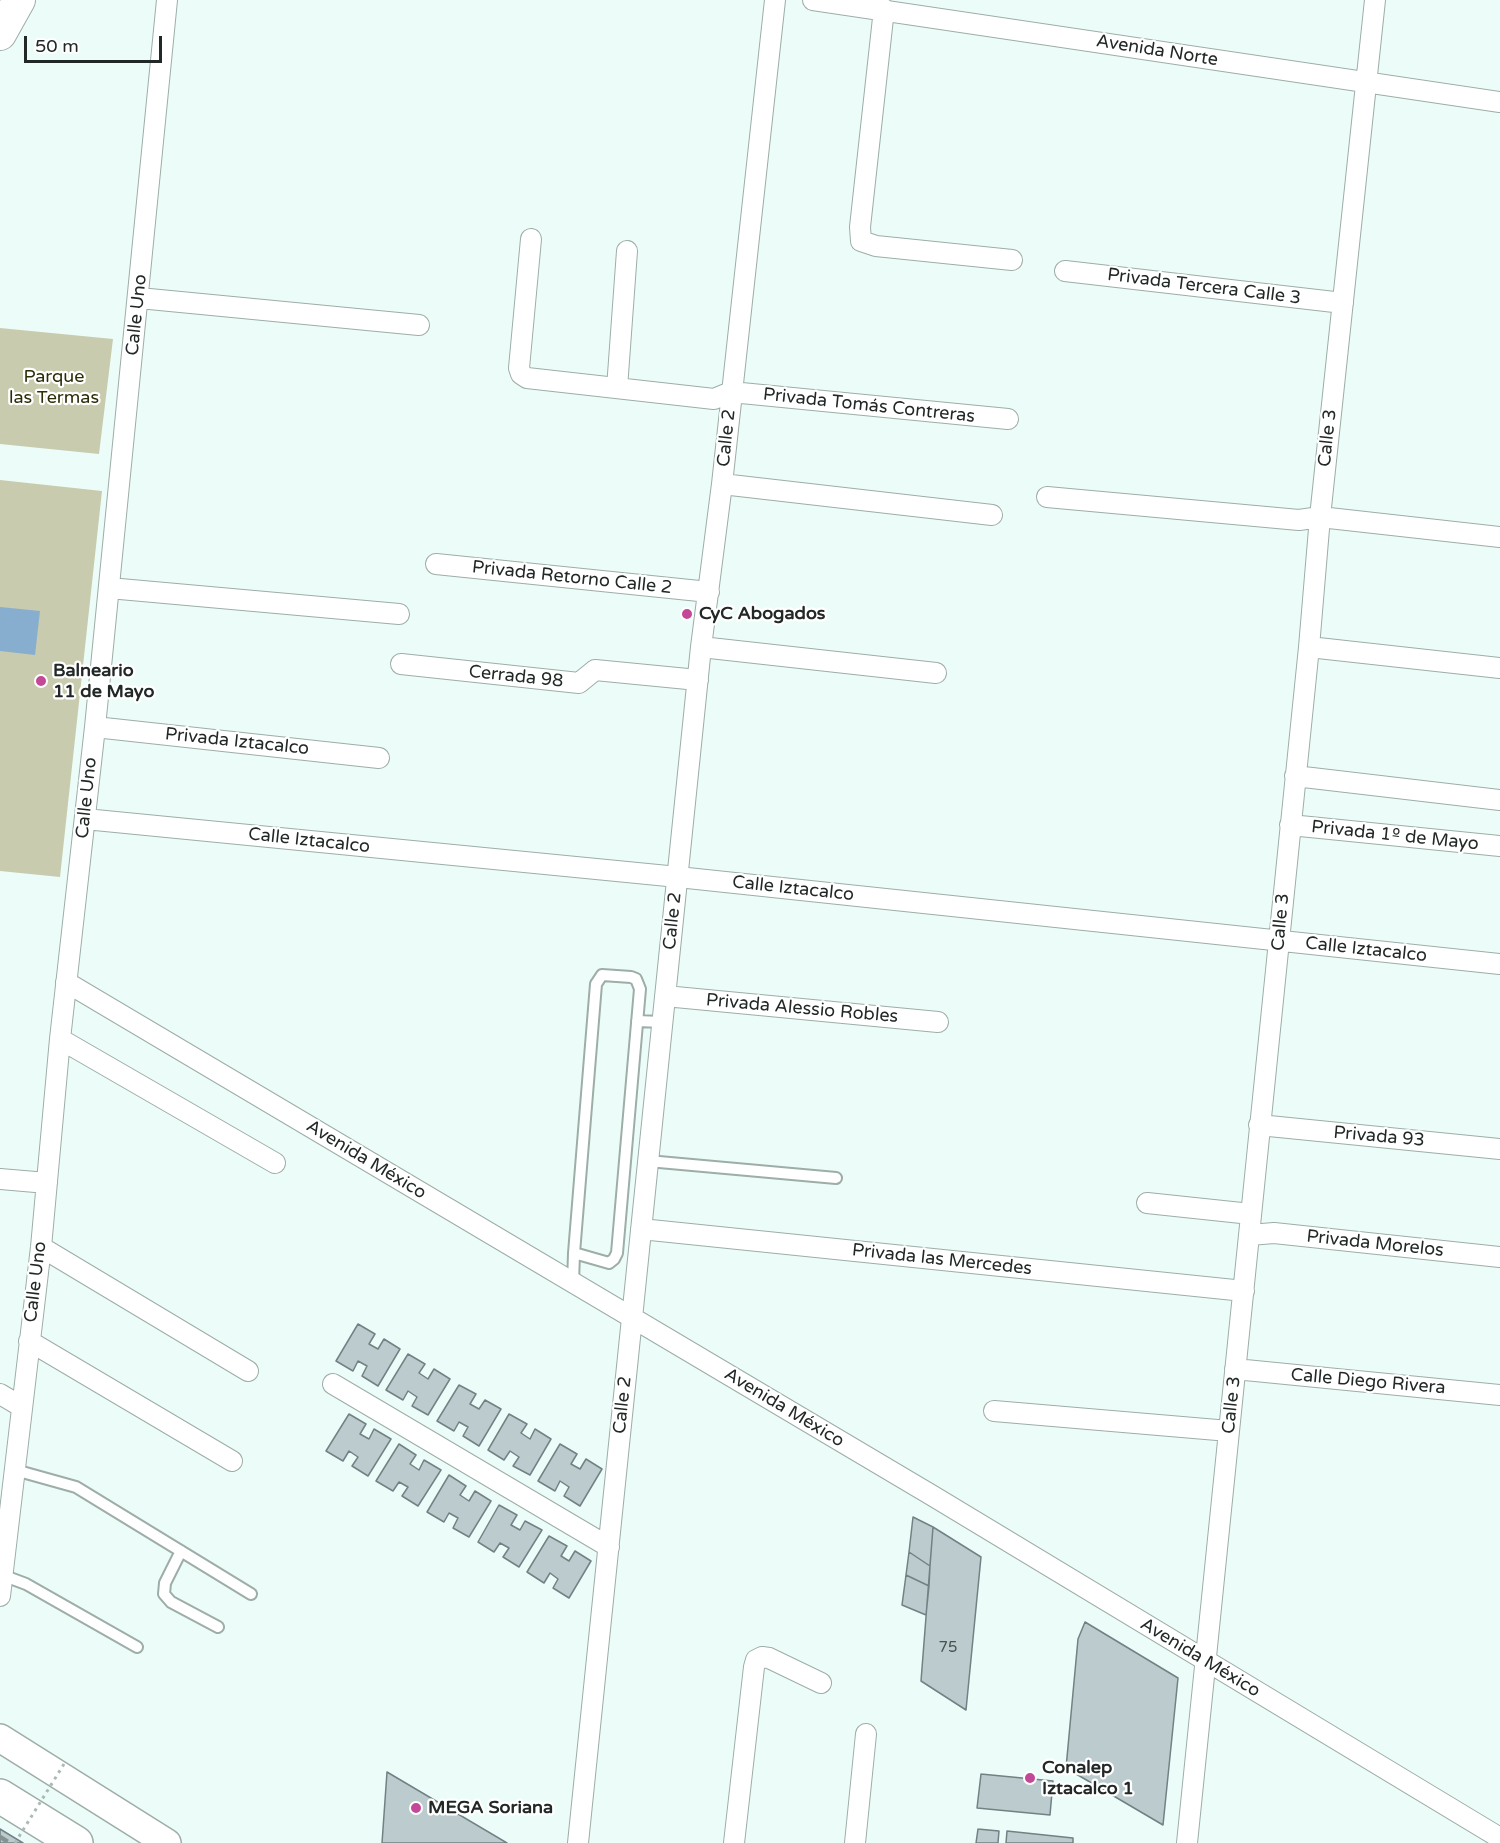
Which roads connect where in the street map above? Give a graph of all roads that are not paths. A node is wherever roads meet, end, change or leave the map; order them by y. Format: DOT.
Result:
graph roads {
  1 [pos="20,0"];
  2 [pos="167,0"];
  3 [pos="775,0"];
  4 [pos="813,0"];
  5 [pos="1375,0"];
  6 [pos="884,9"];
  7 [pos="0,34"];
  8 [pos="1366,82"];
  9 [pos="1500,102"];
  10 [pos="531,239"];
  11 [pos="627,251"];
  12 [pos="1012,260"];
  13 [pos="1065,271"];
  14 [pos="139,298"];
  15 [pos="1343,303"];
  16 [pos="419,325"];
  17 [pos="617,388"];
  18 [pos="731,392"];
  19 [pos="1008,419"];
  20 [pos="722,484"];
  21 [pos="1047,497"];
  22 [pos="992,515"];
  23 [pos="1320,517"];
  24 [pos="1500,537"];
  25 [pos="436,564"];
  26 [pos="109,588"];
  27 [pos="709,592"];
  28 [pos="399,614"];
  29 [pos="701,647"];
  30 [pos="1309,647"];
  31 [pos="401,664"];
  32 [pos="1500,668"];
  33 [pos="936,673"];
  34 [pos="698,680"];
  35 [pos="95,727"];
  36 [pos="379,758"];
  37 [pos="1295,776"];
  38 [pos="1500,800"];
  39 [pos="85,819"];
  40 [pos="1290,825"];
  41 [pos="1500,846"];
  42 [pos="678,877"];
  43 [pos="1280,941"];
  44 [pos="1500,964"];
  45 [pos="66,982"];
  46 [pos="665,996"];
  47 [pos="637,1021"];
  48 [pos="662,1022"];
  49 [pos="938,1022"];
  50 [pos="60,1039"];
  51 [pos="1259,1125"];
  52 [pos="1500,1149"];
  53 [pos="648,1161"];
  54 [pos="275,1163"];
  55 [pos="0,1179"];
  56 [pos="836,1179"];
  57 [pos="47,1183"];
  58 [pos="1147,1203"];
  59 [pos="1251,1214"];
  60 [pos="641,1229"];
  61 [pos="1250,1235"];
  62 [pos="41,1247"];
  63 [pos="574,1253"];
  64 [pos="1500,1257"];
  65 [pos="573,1283"];
  66 [pos="1244,1292"];
  67 [pos="632,1318"];
  68 [pos="29,1341"];
  69 [pos="1235,1370"];
  70 [pos="248,1371"];
  71 [pos="333,1384"];
  72 [pos="0,1394"];
  73 [pos="1500,1395"];
  74 [pos="22,1407"];
  75 [pos="994,1411"];
  76 [pos="1229,1431"];
  77 [pos="232,1461"];
  78 [pos="15,1470"];
  79 [pos="609,1547"];
  80 [pos="181,1551"];
  81 [pos="2,1562"];
  82 [pos="251,1594"];
  83 [pos="0,1596"];
  84 [pos="218,1627"];
  85 [pos="137,1647"];
  86 [pos="1205,1662"];
  87 [pos="821,1683"];
  88 [pos="866,1734"];
  89 [pos="0,1738"];
  90 [pos="0,1796"];
  91 [pos="1500,1838"];
  92 [pos="76,1843"];
  93 [pos="167,1843"];
  94 [pos="578,1843"];
  95 [pos="734,1843"];
  96 [pos="855,1843"];
  97 [pos="1187,1843"];
  1 -- 7 [label="main road"];
  2 -- 14 [label="street, Calle Uno"];
  3 -- 18 [label="street, Calle 2"];
  4 -- 6 [label="street, Avenida Norte"];
  5 -- 8 [label="street, Calle 3"];
  6 -- 8 [label="street, Avenida Norte"];
  6 -- 12 [label="street"];
  8 -- 9 [label="street, Avenida Norte"];
  8 -- 15 [label="street, Calle 3"];
  10 -- 17 [label="street, Privada Tomás Contreras"];
  11 -- 17 [label="street"];
  13 -- 15 [label="street, Privada Tercera Calle 3"];
  14 -- 16 [label="street"];
  14 -- 26 [label="street, Calle Uno"];
  15 -- 23 [label="street, Calle 3"];
  17 -- 18 [label="street, Privada Tomás Contreras"];
  18 -- 19 [label="street, Privada Tomás Contreras"];
  18 -- 20 [label="street, Calle 2"];
  20 -- 22 [label="street"];
  20 -- 27 [label="street, Calle 2"];
  21 -- 23 [label="street"];
  23 -- 24 [label="street"];
  23 -- 30 [label="street, Calle 3"];
  25 -- 27 [label="street, Privada Retorno Calle 2"];
  26 -- 28 [label="street"];
  26 -- 35 [label="street, Calle Uno"];
  27 -- 29 [label="street, Calle 2"];
  29 -- 33 [label="street"];
  29 -- 34 [label="street, Calle 2"];
  30 -- 32 [label="street"];
  30 -- 37 [label="street, Calle 3"];
  31 -- 34 [label="street, Cerrada 98"];
  34 -- 42 [label="street, Calle 2"];
  35 -- 36 [label="street, Privada Iztacalco"];
  35 -- 39 [label="street, Calle Uno"];
  37 -- 38 [label="street"];
  37 -- 40 [label="street, Calle 3"];
  39 -- 42 [label="street, Calle Iztacalco"];
  39 -- 45 [label="street, Calle Uno"];
  40 -- 41 [label="street, Privada 1º de Mayo"];
  40 -- 43 [label="street, Calle 3"];
  42 -- 43 [label="street, Calle Iztacalco"];
  42 -- 46 [label="street, Calle 2"];
  43 -- 44 [label="street, Calle Iztacalco"];
  43 -- 51 [label="street, Calle 3"];
  45 -- 50 [label="street, Calle Uno"];
  45 -- 65 [label="street, Avenida México"];
  46 -- 48 [label="street, Calle 2"];
  46 -- 49 [label="street, Privada Alessio Robles"];
  47 -- 48 [label="lane"];
  47 -- 63 [label="lane"];
  47 -- 63 [label="lane"];
  48 -- 53 [label="street, Calle 2"];
  50 -- 54 [label="street"];
  50 -- 57 [label="street, Calle Uno"];
  51 -- 52 [label="street, Privada 93"];
  51 -- 59 [label="street, Calle 3"];
  53 -- 56 [label="lane"];
  53 -- 60 [label="street, Calle 2"];
  55 -- 57 [label="street"];
  57 -- 62 [label="street, Calle Uno"];
  58 -- 59 [label="street"];
  59 -- 61 [label="street, Calle 3"];
  60 -- 66 [label="street, Privada las Mercedes"];
  60 -- 67 [label="street, Calle 2"];
  61 -- 64 [label="street, Privada Morelos"];
  61 -- 66 [label="street, Calle 3"];
  62 -- 68 [label="street, Calle Uno"];
  62 -- 70 [label="street"];
  63 -- 65 [label="lane"];
  65 -- 67 [label="street, Avenida México"];
  66 -- 69 [label="street, Calle 3"];
  67 -- 79 [label="street, Calle 2"];
  67 -- 86 [label="street, Avenida México"];
  68 -- 74 [label="street, Calle Uno"];
  68 -- 77 [label="street"];
  69 -- 73 [label="street, Calle Diego Rivera"];
  69 -- 76 [label="street, Calle 3"];
  71 -- 79 [label="street"];
  72 -- 74 [label="street"];
  74 -- 78 [label="street, Calle Uno"];
  75 -- 76 [label="street"];
  76 -- 86 [label="street, Calle 3"];
  78 -- 80 [label="lane"];
  78 -- 81 [label="street, Calle Uno"];
  79 -- 94 [label="street, Calle 2"];
  80 -- 82 [label="lane"];
  80 -- 84 [label="lane"];
  81 -- 83 [label="street, Calle Uno"];
  81 -- 85 [label="lane"];
  86 -- 91 [label="street, Avenida México"];
  86 -- 97 [label="street, Calle 3"];
  87 -- 95 [label="street"];
  88 -- 96 [label="street"];
  89 -- 93 [label="main road"];
  90 -- 92 [label="highway"];
}
